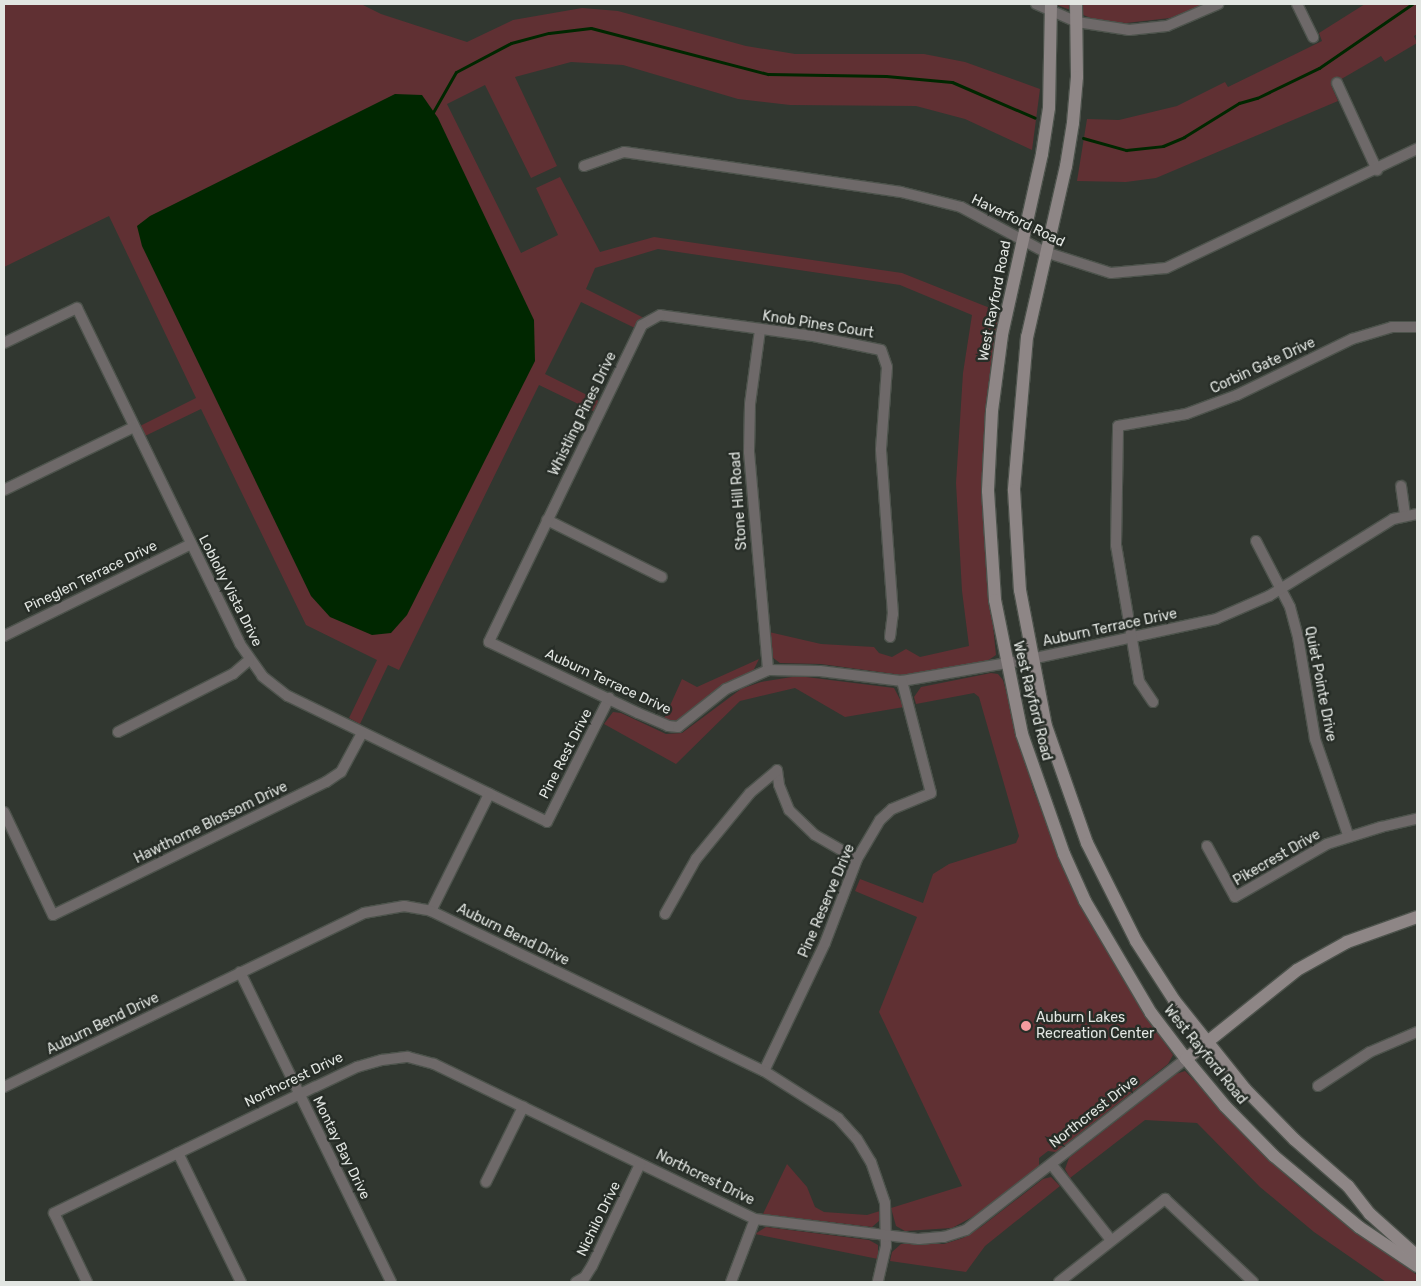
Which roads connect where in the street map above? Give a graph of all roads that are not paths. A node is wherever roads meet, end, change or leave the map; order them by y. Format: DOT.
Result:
graph roads {
  1 [pos="1036,4"];
  2 [pos="1076,4"];
  3 [pos="1218,4"];
  4 [pos="1297,4"];
  5 [pos="1052,7"];
  6 [pos="1077,22"];
  7 [pos="1313,37"];
  8 [pos="1337,83"];
  9 [pos="1417,149"];
  10 [pos="584,166"];
  11 [pos="1378,170"];
  12 [pos="1022,240"];
  13 [pos="1045,252"];
  14 [pos="645,322"];
  15 [pos="1417,327"];
  16 [pos="760,330"];
  17 [pos="4,343"];
  18 [pos="134,427"];
  19 [pos="1401,486"];
  20 [pos="4,490"];
  21 [pos="1417,514"];
  22 [pos="1406,516"];
  23 [pos="547,520"];
  24 [pos="1256,541"];
  25 [pos="191,544"];
  26 [pos="662,577"];
  27 [pos="1282,587"];
  28 [pos="4,636"];
  29 [pos="890,637"];
  30 [pos="1129,639"];
  31 [pos="489,642"];
  32 [pos="1031,659"];
  33 [pos="249,660"];
  34 [pos="1006,664"];
  35 [pos="768,670"];
  36 [pos="902,681"];
  37 [pos="609,698"];
  38 [pos="1153,702"];
  39 [pos="118,732"];
  40 [pos="362,733"];
  41 [pos="488,794"];
  42 [pos="4,812"];
  43 [pos="1417,819"];
  44 [pos="547,822"];
  45 [pos="1348,836"];
  46 [pos="1207,846"];
  47 [pos="857,859"];
  48 [pos="430,911"];
  49 [pos="665,914"];
  50 [pos="1417,917"];
  51 [pos="240,972"];
  52 [pos="1417,1032"];
  53 [pos="1205,1042"];
  54 [pos="1186,1058"];
  55 [pos="764,1071"];
  56 [pos="1318,1086"];
  57 [pos="4,1088"];
  58 [pos="300,1094"];
  59 [pos="523,1107"];
  60 [pos="178,1153"];
  61 [pos="640,1164"];
  62 [pos="1052,1165"];
  63 [pos="486,1182"];
  64 [pos="755,1219"];
  65 [pos="887,1236"];
  66 [pos="1111,1240"];
  67 [pos="1417,1256"];
  68 [pos="1417,1266"];
  69 [pos="87,1282"];
  70 [pos="241,1282"];
  71 [pos="390,1282"];
  72 [pos="576,1282"];
  73 [pos="731,1282"];
  74 [pos="878,1282"];
  75 [pos="1059,1282"];
  76 [pos="1253,1282"];
  1 -- 5 [label="street"];
  2 -- 6 [label="main road, West Rayford Road"];
  3 -- 6 [label="street"];
  4 -- 7 [label="street"];
  5 -- 6 [label="street"];
  5 -- 12 [label="main road, West Rayford Road"];
  6 -- 13 [label="main road, West Rayford Road"];
  8 -- 11 [label="street"];
  9 -- 11 [label="street, Haverford Road"];
  10 -- 12 [label="street, Haverford Road"];
  11 -- 13 [label="street, Haverford Road"];
  12 -- 13 [label="street, Haverford Road"];
  12 -- 34 [label="main road, West Rayford Road"];
  13 -- 32 [label="main road, West Rayford Road"];
  14 -- 16 [label="street, Knob Pines Court"];
  14 -- 23 [label="street, Whistling Pines Drive"];
  15 -- 30 [label="street, Corbin Gate Drive"];
  16 -- 29 [label="street, Knob Pines Court"];
  16 -- 35 [label="street, Stone Hill Road"];
  17 -- 18 [label="street, Loblolly Vista Drive"];
  18 -- 20 [label="street"];
  18 -- 25 [label="street, Loblolly Vista Drive"];
  19 -- 22 [label="street"];
  21 -- 22 [label="street, Auburn Terrace Drive"];
  22 -- 27 [label="street, Auburn Terrace Drive"];
  23 -- 26 [label="street"];
  23 -- 31 [label="street, Whistling Pines Drive"];
  24 -- 27 [label="street, Quiet Pointe Drive"];
  25 -- 28 [label="street, Pineglen Terrace Drive"];
  25 -- 33 [label="street, Loblolly Vista Drive"];
  27 -- 30 [label="street, Auburn Terrace Drive"];
  27 -- 45 [label="street, Quiet Pointe Drive"];
  30 -- 32 [label="street, Auburn Terrace Drive"];
  30 -- 38 [label="street"];
  31 -- 37 [label="street, Auburn Terrace Drive"];
  32 -- 34 [label="street, Auburn Terrace Drive"];
  32 -- 53 [label="main road, West Rayford Road"];
  33 -- 39 [label="street"];
  33 -- 40 [label="street, Loblolly Vista Drive"];
  34 -- 36 [label="street, Auburn Terrace Drive"];
  34 -- 54 [label="main road, West Rayford Road"];
  35 -- 36 [label="street, Auburn Terrace Drive"];
  35 -- 37 [label="street, Auburn Terrace Drive"];
  36 -- 47 [label="street, Pine Reserve Drive"];
  37 -- 44 [label="street, Pine Rest Drive"];
  40 -- 41 [label="street, Loblolly Vista Drive"];
  40 -- 42 [label="street, Hawthorne Blossom Drive"];
  41 -- 44 [label="street, Loblolly Vista Drive"];
  41 -- 48 [label="street"];
  43 -- 45 [label="street, Pikecrest Drive"];
  45 -- 46 [label="street, Pikecrest Drive"];
  47 -- 49 [label="street"];
  47 -- 55 [label="street, Pine Reserve Drive"];
  48 -- 51 [label="street, Auburn Bend Drive"];
  48 -- 55 [label="street, Auburn Bend Drive"];
  50 -- 53 [label="main road, Northcrest Drive"];
  51 -- 57 [label="street, Auburn Bend Drive"];
  51 -- 58 [label="street, Montay Bay Drive"];
  52 -- 56 [label="street"];
  53 -- 54 [label="main road, Northcrest Drive"];
  53 -- 67 [label="main road, West Rayford Road"];
  54 -- 62 [label="street, Northcrest Drive"];
  54 -- 68 [label="main road, West Rayford Road"];
  55 -- 65 [label="street, Auburn Bend Drive"];
  58 -- 59 [label="street, Northcrest Drive"];
  58 -- 60 [label="street, Northcrest Drive"];
  58 -- 71 [label="street, Montay Bay Drive"];
  59 -- 61 [label="street, Northcrest Drive"];
  59 -- 63 [label="street"];
  60 -- 69 [label="street, Northcrest Drive"];
  60 -- 70 [label="street"];
  61 -- 64 [label="street, Northcrest Drive"];
  61 -- 72 [label="street, Nichilo Drive"];
  62 -- 65 [label="street, Northcrest Drive"];
  62 -- 66 [label="street"];
  64 -- 65 [label="street, Northcrest Drive"];
  64 -- 73 [label="street"];
  65 -- 74 [label="street, Auburn Bend Drive"];
  66 -- 75 [label="street"];
  66 -- 76 [label="street"];
}
